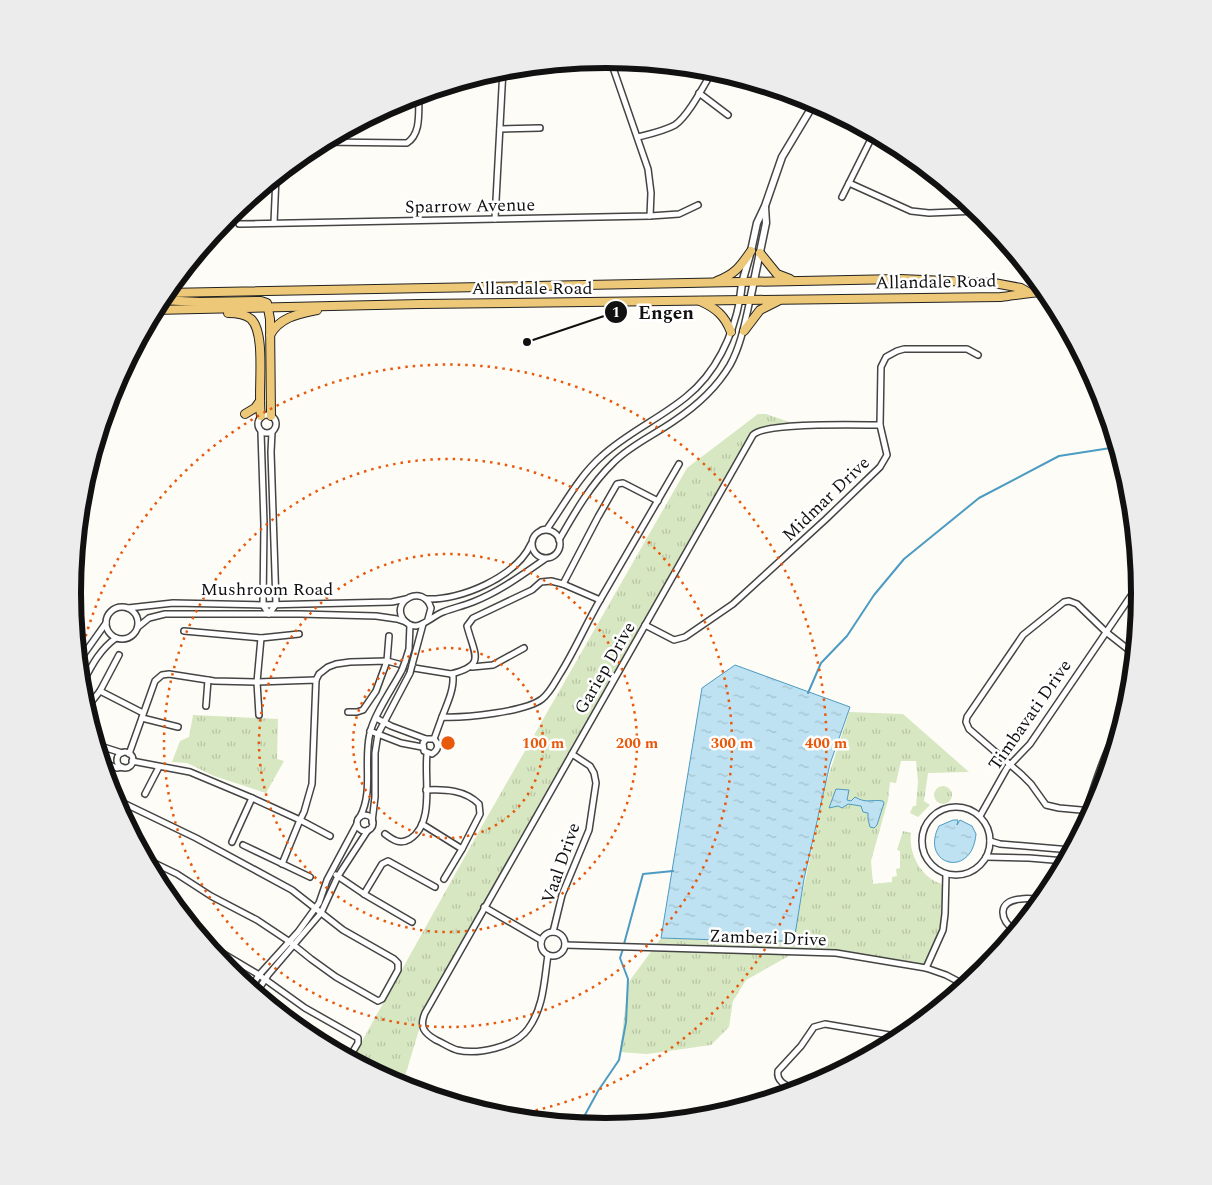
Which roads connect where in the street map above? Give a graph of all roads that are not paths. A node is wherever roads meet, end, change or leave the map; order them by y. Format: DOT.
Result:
graph roads {
  1 [pos="613,68"];
  2 [pos="503,78"];
  3 [pos="708,78"];
  4 [pos="700,93"];
  5 [pos="419,102"];
  6 [pos="811,109"];
  7 [pos="728,115"];
  8 [pos="540,128"];
  9 [pos="500,129"];
  10 [pos="638,137"];
  11 [pos="871,139"];
  12 [pos="336,142"];
  13 [pos="849,183"];
  14 [pos="276,185"];
  15 [pos="842,197"];
  16 [pos="698,205"];
  17 [pos="765,206"];
  18 [pos="967,211"];
  19 [pos="650,216"];
  20 [pos="495,219"];
  21 [pos="274,223"];
  22 [pos="239,224"];
  23 [pos="751,250"];
  24 [pos="760,253"];
  25 [pos="794,280"];
  26 [pos="754,282"];
  27 [pos="742,283"];
  28 [pos="710,284"];
  29 [pos="1028,292"];
  30 [pos="1037,292"];
  31 [pos="175,293"];
  32 [pos="740,299"];
  33 [pos="785,299"];
  34 [pos="169,300"];
  35 [pos="699,300"];
  36 [pos="750,300"];
  37 [pos="336,306"];
  38 [pos="268,308"];
  39 [pos="163,310"];
  40 [pos="191,310"];
  41 [pos="744,331"];
  42 [pos="731,332"];
  43 [pos="269,337"];
  44 [pos="978,355"];
  45 [pos="260,401"];
  46 [pos="245,414"];
  47 [pos="260,416"];
  48 [pos="271,416"];
  49 [pos="880,425"];
  50 [pos="261,432"];
  51 [pos="272,432"];
  52 [pos="679,464"];
  53 [pos="658,501"];
  54 [pos="542,530"];
  55 [pos="559,540"];
  56 [pos="531,544"];
  57 [pos="545,559"];
  58 [pos="563,584"];
  59 [pos="1131,596"];
  60 [pos="406,599"];
  61 [pos="425,599"];
  62 [pos="600,600"];
  63 [pos="263,604"];
  64 [pos="276,604"];
  65 [pos="128,608"];
  66 [pos="269,614"];
  67 [pos="428,619"];
  68 [pos="106,623"];
  69 [pos="408,623"];
  70 [pos="423,624"];
  71 [pos="645,625"];
  72 [pos="138,627"];
  73 [pos="184,631"];
  74 [pos="1106,632"];
  75 [pos="299,634"];
  76 [pos="389,636"];
  77 [pos="116,638"];
  78 [pos="261,638"];
  79 [pos="524,648"];
  80 [pos="1128,649"];
  81 [pos="84,653"];
  82 [pos="119,655"];
  83 [pos="387,661"];
  84 [pos="472,667"];
  85 [pos="87,674"];
  86 [pos="451,674"];
  87 [pos="208,680"];
  88 [pos="316,680"];
  89 [pos="257,682"];
  90 [pos="100,692"];
  91 [pos="92,701"];
  92 [pos="206,706"];
  93 [pos="348,712"];
  94 [pos="142,715"];
  95 [pos="259,715"];
  96 [pos="442,717"];
  97 [pos="376,718"];
  98 [pos="384,723"];
  99 [pos="178,727"];
  100 [pos="370,731"];
  101 [pos="378,734"];
  102 [pos="426,739"];
  103 [pos="434,739"];
  104 [pos="105,748"];
  105 [pos="422,748"];
  106 [pos="122,753"];
  107 [pos="130,754"];
  108 [pos="427,754"];
  109 [pos="572,754"];
  110 [pos="132,761"];
  111 [pos="1010,764"];
  112 [pos="111,765"];
  113 [pos="122,767"];
  114 [pos="159,768"];
  115 [pos="426,790"];
  116 [pos="145,794"];
  117 [pos="252,798"];
  118 [pos="126,804"];
  119 [pos="1083,810"];
  120 [pos="980,816"];
  121 [pos="360,817"];
  122 [pos="300,820"];
  123 [pos="372,822"];
  124 [pos="357,824"];
  125 [pos="422,824"];
  126 [pos="368,830"];
  127 [pos="386,834"];
  128 [pos="330,836"];
  129 [pos="990,841"];
  130 [pos="232,842"];
  131 [pos="243,845"];
  132 [pos="462,849"];
  133 [pos="1064,849"];
  134 [pos="986,857"];
  135 [pos="1058,861"];
  136 [pos="157,864"];
  137 [pos="282,864"];
  138 [pos="332,872"];
  139 [pos="946,874"];
  140 [pos="338,876"];
  141 [pos="310,877"];
  142 [pos="444,879"];
  143 [pos="435,887"];
  144 [pos="364,894"];
  145 [pos="1032,899"];
  146 [pos="484,907"];
  147 [pos="316,909"];
  148 [pos="321,913"];
  149 [pos="412,922"];
  150 [pos="1011,927"];
  151 [pos="553,932"];
  152 [pos="541,940"];
  153 [pos="292,944"];
  154 [pos="565,945"];
  155 [pos="227,955"];
  156 [pos="548,956"];
  157 [pos="926,968"];
  158 [pos="259,974"];
  159 [pos="265,979"];
  160 [pos="958,981"];
  161 [pos="254,982"];
  162 [pos="260,987"];
  163 [pos="888,1035"];
  164 [pos="353,1052"];
  165 [pos="786,1086"];
  1 -- 10 [label="street"];
  2 -- 9 [label="street"];
  3 -- 4 [label="street"];
  4 -- 7 [label="street"];
  4 -- 10 [label="street"];
  5 -- 12 [label="street"];
  6 -- 17 [label="street"];
  8 -- 9 [label="street"];
  9 -- 20 [label="street"];
  10 -- 19 [label="street"];
  11 -- 13 [label="street"];
  13 -- 15 [label="street"];
  13 -- 18 [label="street"];
  14 -- 21 [label="street"];
  16 -- 19 [label="street, Sparrow Avenue"];
  17 -- 23 [label="street"];
  17 -- 24 [label="street"];
  19 -- 20 [label="street, Sparrow Avenue"];
  20 -- 21 [label="street, Sparrow Avenue"];
  21 -- 22 [label="street, Sparrow Avenue"];
  23 -- 27 [label="street"];
  23 -- 28 [label="main road"];
  24 -- 25 [label="main road"];
  24 -- 26 [label="street"];
  25 -- 26 [label="main road, Allandale Road"];
  25 -- 29 [label="main road, Allandale Road"];
  26 -- 27 [label="main road, Allandale Road"];
  26 -- 36 [label="street"];
  27 -- 28 [label="main road, Allandale Road"];
  27 -- 32 [label="street"];
  28 -- 31 [label="main road, Allandale Road"];
  29 -- 30 [label="main road, Allandale Road"];
  29 -- 33 [label="main road, Allandale Road"];
  32 -- 35 [label="main road, Allandale Road"];
  32 -- 36 [label="main road, Allandale Road"];
  32 -- 42 [label="street"];
  33 -- 36 [label="main road, Allandale Road"];
  33 -- 41 [label="main road"];
  34 -- 38 [label="main road"];
  35 -- 37 [label="main road, Allandale Road"];
  35 -- 42 [label="main road"];
  36 -- 41 [label="street"];
  37 -- 38 [label="main road, Allandale Road"];
  37 -- 43 [label="main road"];
  38 -- 40 [label="main road, Allandale Road"];
  38 -- 43 [label="main road"];
  39 -- 40 [label="main road, Allandale Road"];
  40 -- 45 [label="main road"];
  41 -- 55 [label="street"];
  42 -- 54 [label="street"];
  43 -- 48 [label="main road"];
  44 -- 49 [label="street, Midmar Drive"];
  45 -- 46 [label="main road"];
  45 -- 47 [label="main road"];
  47 -- 48 [label="street"];
  47 -- 50 [label="street"];
  48 -- 51 [label="street"];
  49 -- 71 [label="street, Gariep Drive"];
  49 -- 71 [label="street, Midmar Drive"];
  50 -- 51 [label="street"];
  50 -- 63 [label="street"];
  51 -- 64 [label="street"];
  52 -- 53 [label="street"];
  53 -- 58 [label="street"];
  53 -- 62 [label="street"];
  54 -- 55 [label="street"];
  54 -- 56 [label="street"];
  55 -- 57 [label="street"];
  56 -- 57 [label="street"];
  56 -- 61 [label="street"];
  57 -- 67 [label="street"];
  58 -- 62 [label="street"];
  58 -- 84 [label="street"];
  59 -- 74 [label="street, Timbavati Drive"];
  60 -- 61 [label="street"];
  60 -- 64 [label="street, Mushroom Road"];
  60 -- 69 [label="street"];
  61 -- 67 [label="street"];
  62 -- 96 [label="street"];
  63 -- 64 [label="street, Mushroom Road"];
  63 -- 65 [label="street, Mushroom Road"];
  63 -- 66 [label="street"];
  64 -- 66 [label="street"];
  65 -- 68 [label="street, Mushroom Road"];
  65 -- 72 [label="street"];
  66 -- 69 [label="street, Mushroom Road"];
  66 -- 72 [label="street, Mushroom Road"];
  67 -- 70 [label="street"];
  68 -- 77 [label="street"];
  68 -- 81 [label="street, Mushroom Road"];
  69 -- 70 [label="street"];
  69 -- 97 [label="street, bridge"];
  70 -- 98 [label="street, bridge"];
  71 -- 109 [label="street, Gariep Drive"];
  72 -- 77 [label="street, Mushroom Road"];
  73 -- 78 [label="street"];
  74 -- 80 [label="street"];
  74 -- 111 [label="street, Timbavati Drive"];
  74 -- 111 [label="street"];
  75 -- 78 [label="street"];
  76 -- 83 [label="street"];
  77 -- 85 [label="street, Mushroom Road"];
  78 -- 89 [label="street"];
  79 -- 84 [label="street"];
  82 -- 90 [label="street"];
  83 -- 86 [label="street"];
  83 -- 88 [label="street"];
  83 -- 93 [label="street"];
  84 -- 86 [label="street"];
  86 -- 96 [label="street"];
  87 -- 89 [label="street"];
  87 -- 92 [label="street"];
  87 -- 94 [label="street"];
  88 -- 89 [label="street"];
  88 -- 122 [label="street"];
  89 -- 95 [label="street"];
  90 -- 91 [label="street"];
  90 -- 94 [label="street"];
  94 -- 99 [label="street"];
  94 -- 107 [label="street"];
  96 -- 103 [label="street"];
  97 -- 98 [label="street"];
  97 -- 100 [label="street"];
  98 -- 101 [label="street"];
  98 -- 102 [label="street"];
  100 -- 101 [label="street"];
  100 -- 121 [label="street"];
  101 -- 105 [label="street"];
  101 -- 123 [label="street"];
  102 -- 103 [label="street"];
  102 -- 105 [label="street"];
  103 -- 108 [label="street"];
  104 -- 106 [label="street"];
  105 -- 108 [label="street"];
  106 -- 107 [label="street"];
  106 -- 113 [label="street"];
  107 -- 110 [label="street"];
  108 -- 115 [label="street"];
  109 -- 146 [label="street, Gariep Drive"];
  109 -- 151 [label="street, Vaal Drive"];
  110 -- 113 [label="street"];
  110 -- 114 [label="street"];
  111 -- 119 [label="street"];
  111 -- 120 [label="street, Timbavati Drive"];
  112 -- 113 [label="street"];
  114 -- 116 [label="street"];
  114 -- 117 [label="street"];
  115 -- 125 [label="street"];
  115 -- 132 [label="street"];
  117 -- 122 [label="street"];
  117 -- 130 [label="street"];
  118 -- 147 [label="street"];
  120 -- 129 [label="street"];
  120 -- 139 [label="street"];
  121 -- 123 [label="street"];
  121 -- 124 [label="street"];
  122 -- 128 [label="street"];
  122 -- 137 [label="street"];
  123 -- 126 [label="street"];
  124 -- 126 [label="street"];
  124 -- 138 [label="street"];
  125 -- 127 [label="street"];
  125 -- 132 [label="street"];
  126 -- 140 [label="street"];
  129 -- 133 [label="street"];
  129 -- 134 [label="street"];
  131 -- 137 [label="street"];
  132 -- 142 [label="street"];
  134 -- 135 [label="street"];
  134 -- 139 [label="street"];
  136 -- 153 [label="street"];
  137 -- 141 [label="street"];
  138 -- 140 [label="street"];
  138 -- 147 [label="street"];
  139 -- 157 [label="street"];
  140 -- 144 [label="street"];
  140 -- 148 [label="street"];
  143 -- 144 [label="street"];
  144 -- 149 [label="street"];
  145 -- 150 [label="street"];
  146 -- 152 [label="street"];
  146 -- 156 [label="street, Gariep Drive"];
  147 -- 148 [label="street"];
  147 -- 153 [label="street"];
  148 -- 153 [label="street"];
  148 -- 153 [label="street"];
  151 -- 152 [label="street"];
  151 -- 154 [label="street"];
  152 -- 156 [label="street"];
  153 -- 158 [label="street"];
  153 -- 159 [label="street"];
  154 -- 156 [label="street"];
  154 -- 157 [label="street, Zambezi Drive"];
  155 -- 158 [label="street"];
  157 -- 160 [label="street, Zambezi Drive"];
  158 -- 159 [label="street"];
  158 -- 161 [label="street"];
  159 -- 162 [label="street"];
  159 -- 164 [label="street"];
  163 -- 165 [label="street"];
}
